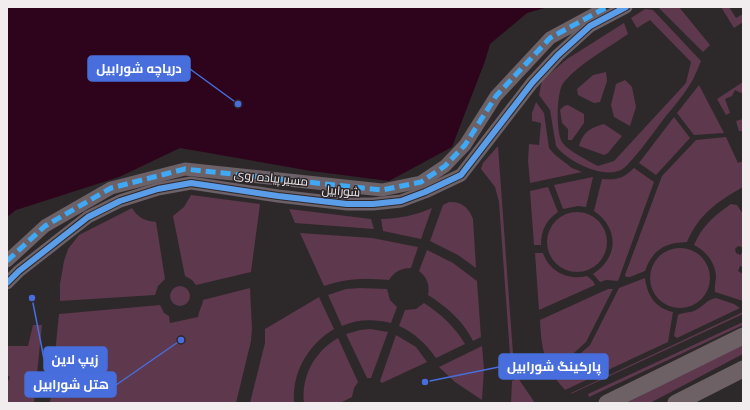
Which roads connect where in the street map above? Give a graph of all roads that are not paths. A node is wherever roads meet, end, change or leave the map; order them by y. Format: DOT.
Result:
graph roads {
  1 [pos="607,7"];
  2 [pos="626,7"];
  3 [pos="7,261"];
  4 [pos="7,282"];
  5 [pos="743,336"];
  6 [pos="743,369"];
  7 [pos="607,403"];
  8 [pos="676,403"];
  1 -- 3 [label="street, مسیر پیاده روی"];
  2 -- 4 [label="street, شورابیل"];
  5 -- 7 [label="main road"];
  6 -- 8 [label="main road"];
}
